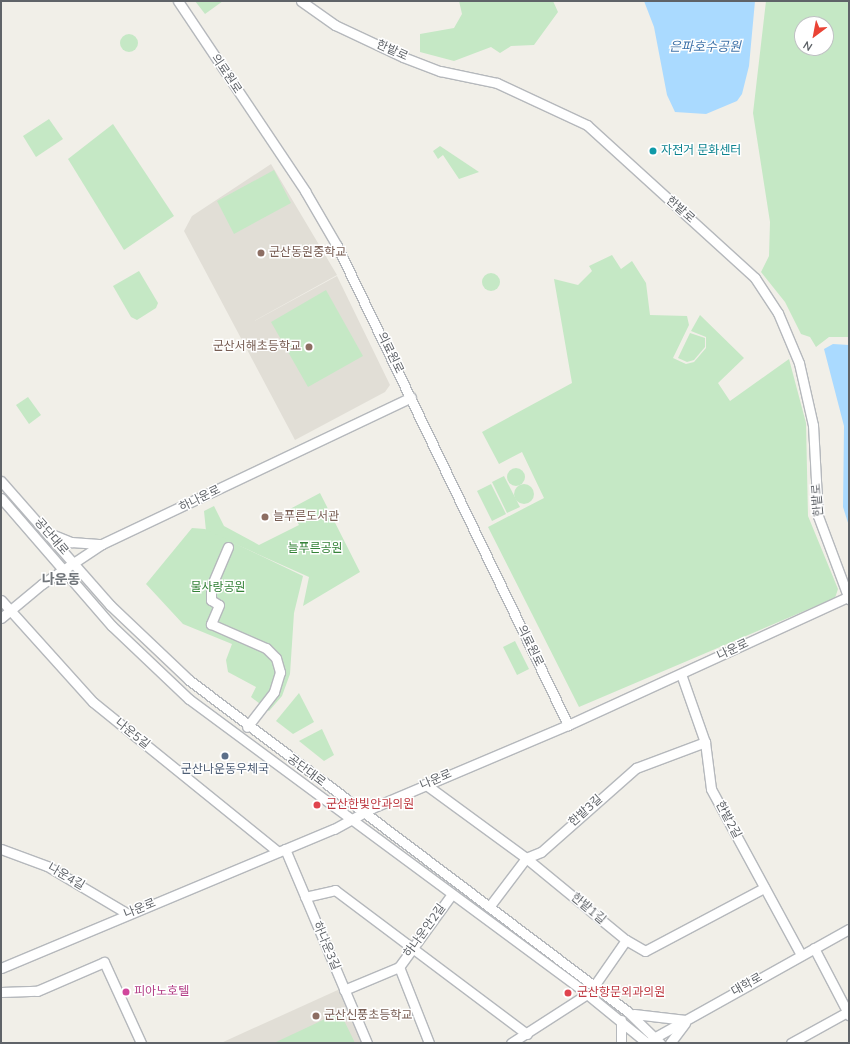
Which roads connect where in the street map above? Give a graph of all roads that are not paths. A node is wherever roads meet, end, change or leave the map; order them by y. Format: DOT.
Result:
graph roads {
  1 [pos="178,1"];
  2 [pos="301,1"];
  3 [pos="411,397"];
  4 [pos="1,476"];
  5 [pos="1,481"];
  6 [pos="1,498"];
  7 [pos="1,501"];
  8 [pos="20,520"];
  9 [pos="45,530"];
  10 [pos="102,544"];
  11 [pos="228,547"];
  12 [pos="74,563"];
  13 [pos="62,570"];
  14 [pos="849,598"];
  15 [pos="1,600"];
  16 [pos="10,610"];
  17 [pos="1,618"];
  18 [pos="681,674"];
  19 [pos="568,725"];
  20 [pos="247,727"];
  21 [pos="705,742"];
  22 [pos="425,784"];
  23 [pos="361,813"];
  24 [pos="351,820"];
  25 [pos="1,849"];
  26 [pos="282,851"];
  27 [pos="526,858"];
  28 [pos="764,888"];
  29 [pos="452,894"];
  30 [pos="305,897"];
  31 [pos="489,907"];
  32 [pos="128,914"];
  33 [pos="849,929"];
  34 [pos="626,940"];
  35 [pos="413,947"];
  36 [pos="814,948"];
  37 [pos="801,955"];
  38 [pos="399,967"];
  39 [pos="1,968"];
  40 [pos="594,986"];
  41 [pos="344,990"];
  42 [pos="1,992"];
  43 [pos="587,994"];
  44 [pos="627,1011"];
  45 [pos="849,1013"];
  46 [pos="689,1018"];
  47 [pos="621,1020"];
  48 [pos="526,1034"];
  49 [pos="658,1040"];
  50 [pos="141,1043"];
  51 [pos="367,1043"];
  52 [pos="429,1043"];
  53 [pos="511,1043"];
  54 [pos="621,1043"];
  55 [pos="646,1043"];
  56 [pos="670,1043"];
  57 [pos="791,1043"];
  1 -- 3 [label="street, 의료원로"];
  2 -- 14 [label="street, 한밭로"];
  3 -- 10 [label="street, 하나운로"];
  3 -- 19 [label="street, 의료원로"];
  4 -- 9 [label="street"];
  5 -- 9 [label="street, 공단대로"];
  6 -- 8 [label="street, 공단대로"];
  7 -- 8 [label="street"];
  8 -- 13 [label="street, 공단대로"];
  9 -- 10 [label="street"];
  9 -- 12 [label="street, 공단대로"];
  10 -- 12 [label="street, 하나운로"];
  11 -- 20 [label="street"];
  12 -- 13 [label="street, 하나운로"];
  12 -- 20 [label="street, 공단대로"];
  13 -- 16 [label="street, 하나운로"];
  13 -- 24 [label="street, 공단대로"];
  14 -- 18 [label="street, 나운로"];
  15 -- 16 [label="street, 나운5길"];
  16 -- 17 [label="street, 하나운로"];
  16 -- 26 [label="street, 나운5길"];
  18 -- 19 [label="street, 나운로"];
  18 -- 21 [label="street, 한밭2길"];
  19 -- 22 [label="street, 나운로"];
  20 -- 23 [label="street, 공단대로"];
  21 -- 27 [label="street, 한밭3길"];
  21 -- 28 [label="street, 한밭2길"];
  22 -- 23 [label="street, 나운로"];
  22 -- 27 [label="street, 한밭1길"];
  23 -- 24 [label="street, 나운로"];
  23 -- 31 [label="street, 공단대로"];
  24 -- 26 [label="street, 나운로"];
  24 -- 29 [label="street, 공단대로"];
  25 -- 32 [label="street, 나운4길"];
  26 -- 30 [label="street, 하나운3길"];
  26 -- 32 [label="street, 나운로"];
  27 -- 31 [label="street, 한밭3길"];
  27 -- 34 [label="street, 한밭1길"];
  28 -- 34 [label="street, 한밭1길"];
  28 -- 37 [label="street, 한밭2길"];
  29 -- 35 [label="street, 하나운안2길"];
  29 -- 43 [label="street, 공단대로"];
  30 -- 35 [label="street"];
  30 -- 41 [label="street, 하나운3길"];
  31 -- 40 [label="street, 공단대로"];
  32 -- 39 [label="street, 나운로"];
  33 -- 36 [label="street, 대학로"];
  34 -- 40 [label="street"];
  35 -- 38 [label="street, 하나운안2길"];
  35 -- 48 [label="street"];
  36 -- 37 [label="street, 대학로"];
  36 -- 45 [label="street"];
  37 -- 46 [label="street, 대학로"];
  38 -- 41 [label="street, 하나운안2길"];
  38 -- 52 [label="street, 하나운안2길"];
  40 -- 44 [label="street, 공단대로"];
  41 -- 51 [label="street, 하나운3길"];
  42 -- 50 [label="street"];
  43 -- 47 [label="street, 공단대로"];
  43 -- 48 [label="street"];
  44 -- 46 [label="street"];
  44 -- 49 [label="street, 공단대로"];
  45 -- 57 [label="street"];
  46 -- 49 [label="street, 대학로"];
  46 -- 56 [label="street"];
  47 -- 54 [label="street"];
  47 -- 55 [label="street, 공단대로"];
  48 -- 53 [label="street"];
  49 -- 55 [label="street, 대학로"];
}
